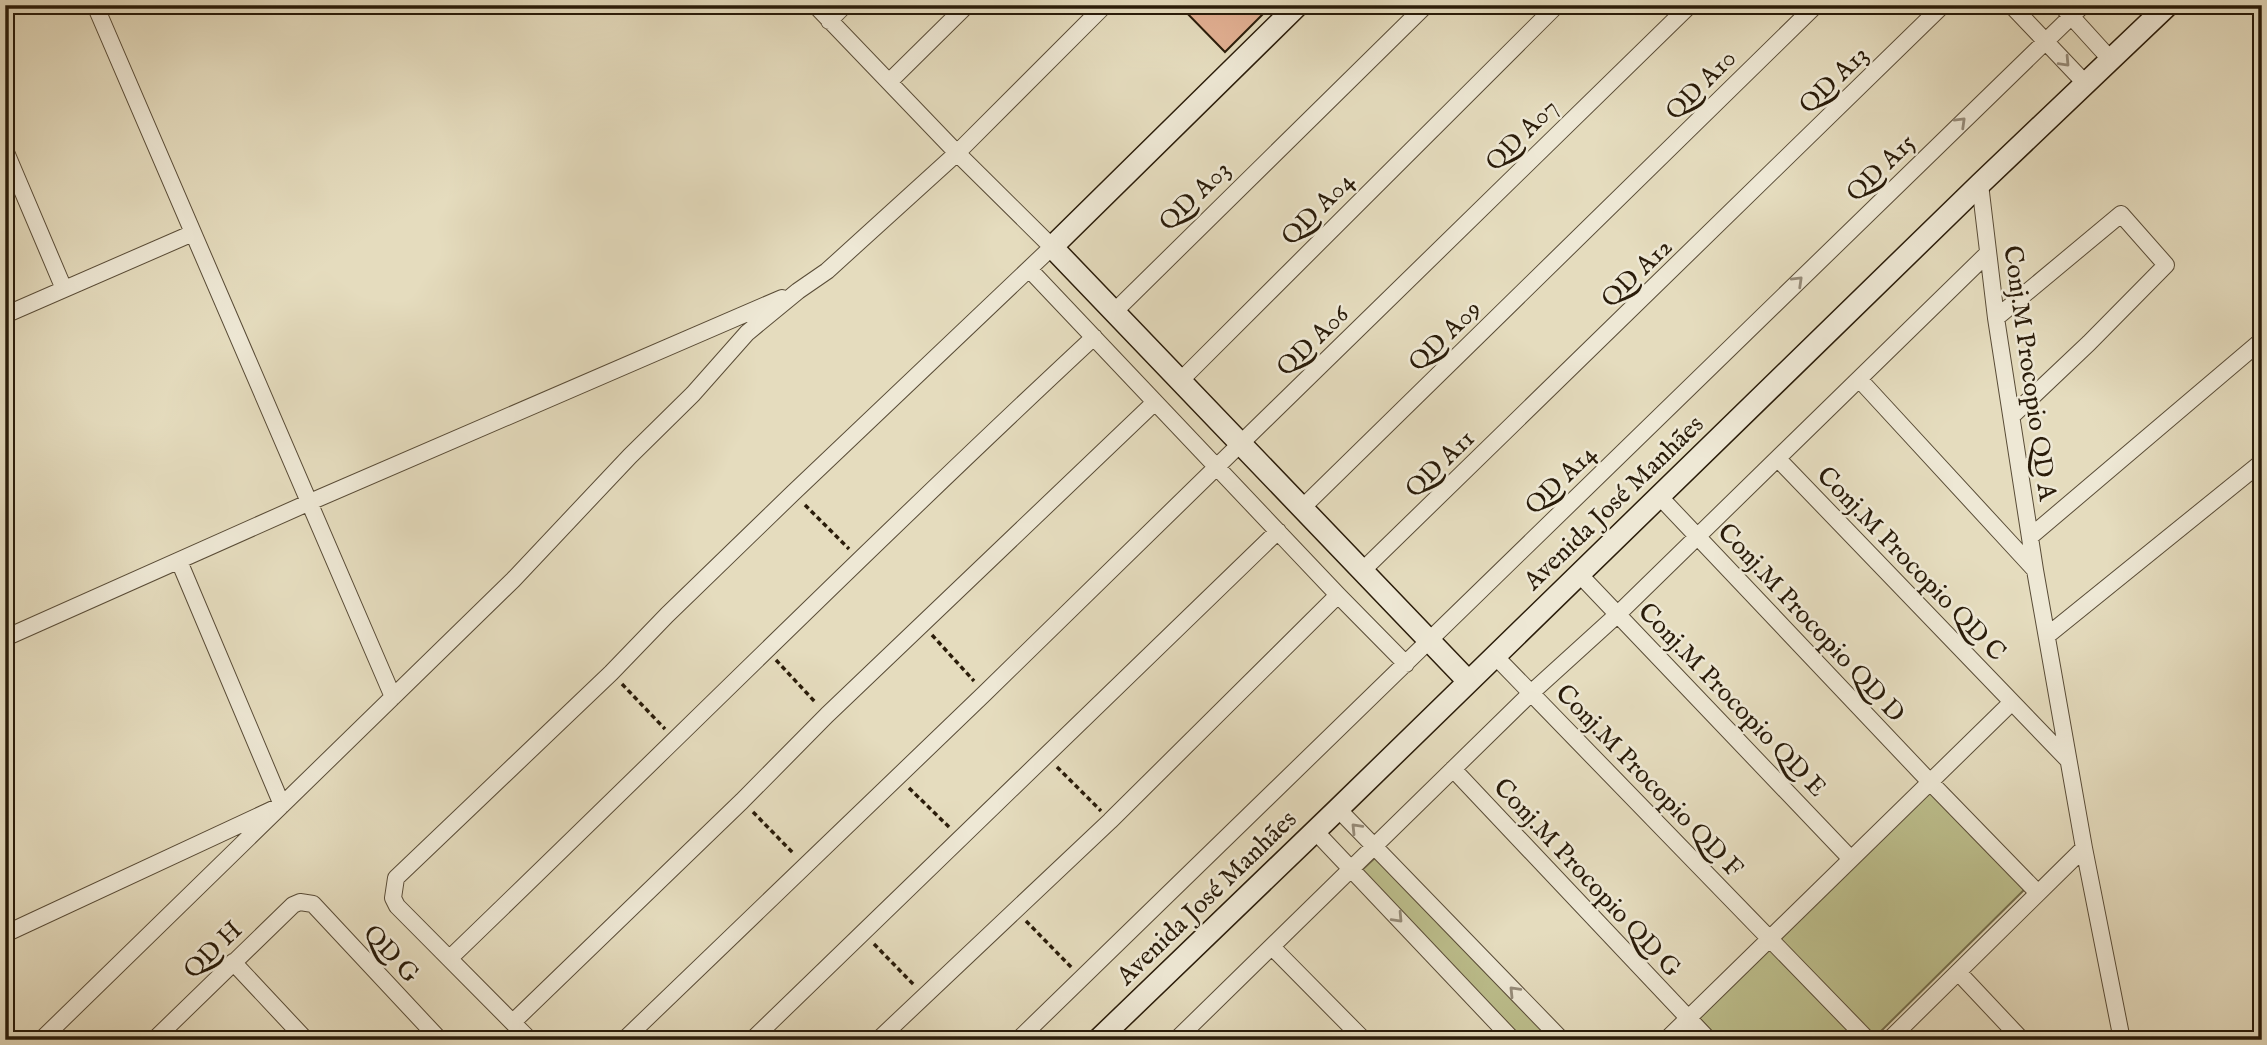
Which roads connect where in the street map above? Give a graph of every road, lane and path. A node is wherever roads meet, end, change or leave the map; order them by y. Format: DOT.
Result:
graph roads {
  1 [pos="95,5"];
  2 [pos="815,5"];
  3 [pos="845,5"];
  4 [pos="967,5"];
  5 [pos="1105,5"];
  6 [pos="1298,5"];
  7 [pos="1426,5"];
  8 [pos="1557,5"];
  9 [pos="1690,5"];
  10 [pos="1816,5"];
  11 [pos="1943,5"];
  12 [pos="2011,5"];
  13 [pos="2168,5"];
  14 [pos="2072,9"];
  15 [pos="829,21"];
  16 [pos="2045,40"];
  17 [pos="2111,60"];
  18 [pos="890,81"];
  19 [pos="2085,83"];
  20 [pos="5,150"];
  21 [pos="957,153"];
  22 [pos="1980,184"];
  23 [pos="1756,188"];
  24 [pos="1619,198"];
  25 [pos="193,233"];
  26 [pos="1052,247"];
  27 [pos="1441,248"];
  28 [pos="1988,253"];
  29 [pos="1029,269"];
  30 [pos="64,289"];
  31 [pos="798,291"];
  32 [pos="1114,312"];
  33 [pos="5,315"];
  34 [pos="1996,318"];
  35 [pos="1749,329"];
  36 [pos="1094,337"];
  37 [pos="2262,340"];
  38 [pos="1859,379"];
  39 [pos="1180,382"];
  40 [pos="1549,391"];
  41 [pos="1155,402"];
  42 [pos="2012,415"];
  43 [pos="1240,444"];
  44 [pos="1778,458"];
  45 [pos="2262,462"];
  46 [pos="1217,466"];
  47 [pos="793,493"];
  48 [pos="1659,496"];
  49 [pos="310,502"];
  50 [pos="1302,508"];
  51 [pos="1278,531"];
  52 [pos="1697,537"];
  53 [pos="2030,537"];
  54 [pos="860,560"];
  55 [pos="178,561"];
  56 [pos="1363,570"];
  57 [pos="2035,570"];
  58 [pos="1579,574"];
  59 [pos="1338,595"];
  60 [pos="1618,614"];
  61 [pos="923,625"];
  62 [pos="2048,635"];
  63 [pos="5,638"];
  64 [pos="1430,640"];
  65 [pos="766,650"];
  66 [pos="1495,656"];
  67 [pos="1406,664"];
  68 [pos="611,673"];
  69 [pos="1468,681"];
  70 [pos="985,693"];
  71 [pos="1531,693"];
  72 [pos="393,698"];
  73 [pos="2012,702"];
  74 [pos="827,715"];
  75 [pos="677,740"];
  76 [pos="1045,755"];
  77 [pos="2067,759"];
  78 [pos="1453,769"];
  79 [pos="898,777"];
  80 [pos="1930,782"];
  81 [pos="742,801"];
  82 [pos="282,805"];
  83 [pos="1338,809"];
  84 [pos="1111,821"];
  85 [pos="1315,831"];
  86 [pos="960,838"];
  87 [pos="1375,847"];
  88 [pos="2084,848"];
  89 [pos="1851,859"];
  90 [pos="806,865"];
  91 [pos="1351,869"];
  92 [pos="2038,893"];
  93 [pos="308,902"];
  94 [pos="1015,909"];
  95 [pos="862,933"];
  96 [pos="5,934"];
  97 [pos="1769,939"];
  98 [pos="1272,947"];
  99 [pos="450,958"];
  100 [pos="233,962"];
  101 [pos="1958,972"];
  102 [pos="1081,978"];
  103 [pos="924,995"];
  104 [pos="1688,1018"];
  105 [pos="513,1022"];
  106 [pos="1194,1034"];
  107 [pos="160,1038"];
  108 [pos="41,1040"];
  109 [pos="306,1040"];
  110 [pos="440,1040"];
  111 [pos="530,1040"];
  112 [pos="624,1040"];
  113 [pos="752,1040"];
  114 [pos="878,1040"];
  115 [pos="1018,1040"];
  116 [pos="1098,1040"];
  117 [pos="1176,1040"];
  118 [pos="1364,1040"];
  119 [pos="1513,1040"];
  120 [pos="1562,1040"];
  121 [pos="1666,1040"];
  122 [pos="1709,1040"];
  123 [pos="1868,1040"];
  124 [pos="1889,1040"];
  125 [pos="2022,1040"];
  126 [pos="2122,1040"];
  1 -- 25 [label="street"];
  2 -- 15 [label="street"];
  3 -- 15 [label="street"];
  4 -- 18 [label="street"];
  5 -- 21 [label="street"];
  6 -- 26 [label="street"];
  7 -- 32 [label="street, QD A03"];
  8 -- 39 [label="street, QD A04"];
  9 -- 27 [label="street, QD A07"];
  10 -- 24 [label="street, QD A10"];
  11 -- 23 [label="street, QD A13"];
  12 -- 16 [label="street"];
  13 -- 17 [label="street, Avenida José Manhães"];
  14 -- 16 [label="street, QD A15"];
  14 -- 17 [label="street"];
  15 -- 18 [label="street"];
  16 -- 19 [label="street, one-way"];
  35 -- 16 [label="street, QD A15, one-way"];
  17 -- 19 [label="street, Avenida José Manhães"];
  18 -- 21 [label="street"];
  19 -- 22 [label="street, Avenida José Manhães"];
  20 -- 30 [label="street"];
  21 -- 26 [label="street"];
  21 -- 31 [label="street"];
  22 -- 28 [label="street, Conj.M Procopio QD A"];
  22 -- 48 [label="street, Avenida José Manhães"];
  23 -- 40 [label="street, QD A12"];
  24 -- 50 [label="street, QD A09"];
  25 -- 30 [label="street"];
  25 -- 49 [label="street"];
  26 -- 29 [label="street"];
  26 -- 32 [label="street"];
  27 -- 43 [label="street, QD A06"];
  28 -- 34 [label="street, Conj.M Procopio QD A"];
  28 -- 38 [label="street"];
  29 -- 36 [label="street"];
  29 -- 47 [label="street"];
  30 -- 33 [label="street"];
  31 -- 49 [label="street"];
  31 -- 72 [label="street"];
  32 -- 39 [label="street"];
  34 -- 42 [label="street, Conj.M Procopio QD A"];
  34 -- 42 [label="street"];
  35 -- 64 [label="street, QD A14"];
  36 -- 41 [label="street"];
  36 -- 54 [label="street"];
  37 -- 53 [label="street"];
  38 -- 44 [label="street"];
  38 -- 57 [label="street"];
  39 -- 43 [label="street"];
  40 -- 56 [label="street, QD A11"];
  41 -- 46 [label="street"];
  41 -- 61 [label="street"];
  42 -- 53 [label="street, Conj.M Procopio QD A"];
  43 -- 46 [label="street, QD A06"];
  43 -- 50 [label="street"];
  44 -- 52 [label="street"];
  44 -- 73 [label="street, Conj.M Procopio QD C"];
  45 -- 62 [label="street"];
  46 -- 51 [label="street"];
  46 -- 70 [label="street, QD A06"];
  47 -- 54 [label="path"];
  47 -- 68 [label="street"];
  48 -- 52 [label="street, Conj.M Procopio QD D"];
  48 -- 58 [label="street, Avenida José Manhães"];
  49 -- 55 [label="street"];
  49 -- 72 [label="street"];
  50 -- 56 [label="street"];
  51 -- 59 [label="street"];
  51 -- 76 [label="street"];
  52 -- 60 [label="street"];
  52 -- 80 [label="street, Conj.M Procopio QD D"];
  53 -- 57 [label="street, Conj.M Procopio QD A"];
  54 -- 65 [label="street"];
  55 -- 63 [label="street"];
  55 -- 82 [label="street"];
  56 -- 64 [label="street"];
  57 -- 62 [label="street, Conj.M Procopio QD A"];
  58 -- 60 [label="street, Conj.M Procopio QD E"];
  58 -- 66 [label="street, Avenida José Manhães"];
  59 -- 67 [label="street"];
  59 -- 84 [label="street"];
  60 -- 71 [label="street"];
  60 -- 89 [label="street, Conj.M Procopio QD E"];
  61 -- 70 [label="path"];
  61 -- 74 [label="street"];
  62 -- 77 [label="street, Conj.M Procopio QD A"];
  64 -- 67 [label="street, QD A14"];
  64 -- 69 [label="street"];
  65 -- 74 [label="path"];
  65 -- 75 [label="street"];
  66 -- 69 [label="street, Avenida José Manhães"];
  66 -- 71 [label="street, Conj.M Procopio QD F"];
  67 -- 102 [label="street, QD A14"];
  68 -- 75 [label="path"];
  68 -- 99 [label="street"];
  69 -- 83 [label="street, Avenida José Manhães"];
  70 -- 79 [label="street, QD A06"];
  71 -- 78 [label="street"];
  71 -- 97 [label="street, Conj.M Procopio QD F"];
  72 -- 82 [label="street"];
  73 -- 77 [label="street, Conj.M Procopio QD C"];
  73 -- 80 [label="street"];
  74 -- 81 [label="street"];
  75 -- 99 [label="street"];
  76 -- 84 [label="path"];
  76 -- 86 [label="street"];
  77 -- 88 [label="street, Conj.M Procopio QD A"];
  78 -- 87 [label="street"];
  78 -- 104 [label="street, Conj.M Procopio QD G"];
  79 -- 86 [label="path"];
  79 -- 90 [label="street, QD A06"];
  80 -- 89 [label="street"];
  80 -- 92 [label="street, Conj.M Procopio QD D"];
  81 -- 90 [label="path"];
  81 -- 105 [label="street"];
  82 -- 96 [label="street"];
  82 -- 108 [label="street"];
  83 -- 85 [label="street, Avenida José Manhães"];
  87 -- 83 [label="street, one-way"];
  84 -- 94 [label="street"];
  85 -- 91 [label="street"];
  85 -- 116 [label="street, Avenida José Manhães"];
  86 -- 95 [label="street"];
  87 -- 91 [label="street"];
  120 -- 87 [label="street, one-way"];
  88 -- 92 [label="street"];
  88 -- 126 [label="street, Conj.M Procopio QD A"];
  89 -- 97 [label="street"];
  90 -- 112 [label="street, QD A06"];
  91 -- 98 [label="street"];
  91 -- 119 [label="street, one-way"];
  92 -- 101 [label="street"];
  93 -- 100 [label="street, QD H"];
  93 -- 110 [label="street, QD G"];
  94 -- 102 [label="path"];
  94 -- 103 [label="street"];
  95 -- 103 [label="path"];
  95 -- 113 [label="street"];
  97 -- 104 [label="street"];
  97 -- 123 [label="street, Conj.M Procopio QD F"];
  98 -- 106 [label="street"];
  98 -- 118 [label="street"];
  99 -- 105 [label="street"];
  100 -- 107 [label="street, QD H"];
  100 -- 109 [label="street"];
  101 -- 124 [label="street"];
  101 -- 125 [label="street"];
  102 -- 115 [label="street, QD A14"];
  103 -- 114 [label="street"];
  104 -- 121 [label="street"];
  104 -- 122 [label="street, Conj.M Procopio QD G"];
  105 -- 111 [label="street"];
  106 -- 117 [label="street"];
}
